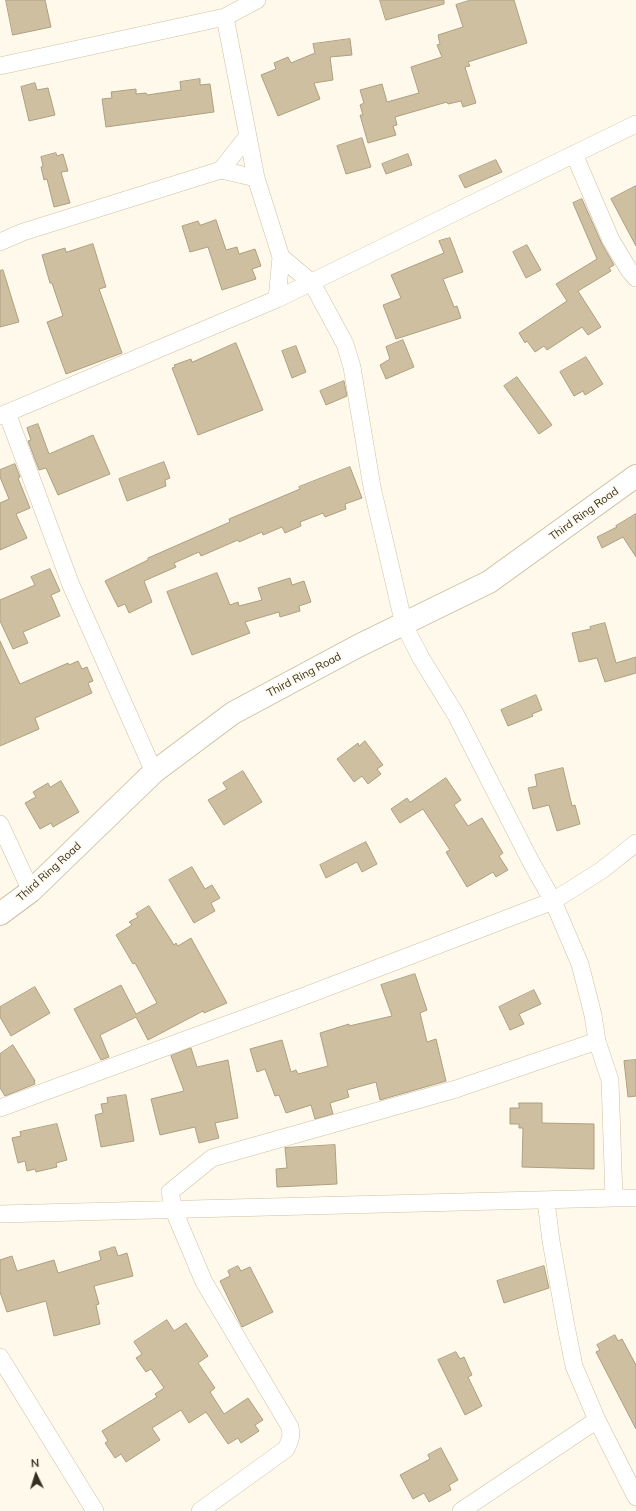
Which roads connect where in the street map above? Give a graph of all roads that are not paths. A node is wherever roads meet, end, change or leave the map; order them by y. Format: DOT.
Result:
graph roads {
  1 [pos="257,0"];
  2 [pos="225,17"];
  3 [pos="0,66"];
  4 [pos="636,124"];
  5 [pos="247,136"];
  6 [pos="574,154"];
  7 [pos="221,170"];
  8 [pos="256,178"];
  9 [pos="0,242"];
  10 [pos="281,257"];
  11 [pos="636,278"];
  12 [pos="312,283"];
  13 [pos="277,299"];
  14 [pos="3,414"];
  15 [pos="636,476"];
  16 [pos="404,625"];
  17 [pos="154,772"];
  18 [pos="0,824"];
  19 [pos="636,843"];
  20 [pos="31,891"];
  21 [pos="553,901"];
  22 [pos="0,914"];
  23 [pos="597,1041"];
  24 [pos="0,1108"];
  25 [pos="614,1198"];
  26 [pos="636,1198"];
  27 [pos="546,1201"];
  28 [pos="174,1211"];
  29 [pos="0,1214"];
  30 [pos="0,1357"];
  31 [pos="597,1420"];
  32 [pos="636,1497"];
  33 [pos="96,1511"];
  34 [pos="200,1511"];
  35 [pos="461,1511"];
  1 -- 2 [label="street"];
  2 -- 3 [label="street"];
  2 -- 5 [label="street"];
  4 -- 6 [label="street"];
  5 -- 7 [label="street"];
  5 -- 8 [label="street"];
  6 -- 11 [label="street"];
  6 -- 12 [label="street"];
  7 -- 8 [label="street"];
  7 -- 9 [label="street"];
  8 -- 10 [label="street"];
  10 -- 12 [label="street"];
  10 -- 13 [label="street"];
  12 -- 13 [label="street"];
  12 -- 16 [label="street"];
  13 -- 14 [label="street"];
  14 -- 17 [label="street"];
  15 -- 16 [label="street, Third Ring Road"];
  16 -- 17 [label="street, Third Ring Road"];
  16 -- 21 [label="street"];
  17 -- 20 [label="street, Third Ring Road"];
  18 -- 20 [label="street"];
  19 -- 21 [label="street"];
  20 -- 22 [label="street, Third Ring Road"];
  21 -- 23 [label="street"];
  21 -- 24 [label="street"];
  23 -- 25 [label="street"];
  23 -- 28 [label="street"];
  25 -- 26 [label="street"];
  25 -- 27 [label="street"];
  27 -- 28 [label="street"];
  27 -- 31 [label="street"];
  28 -- 29 [label="street"];
  28 -- 34 [label="street"];
  30 -- 33 [label="street"];
  31 -- 32 [label="street"];
  31 -- 35 [label="street"];
}
